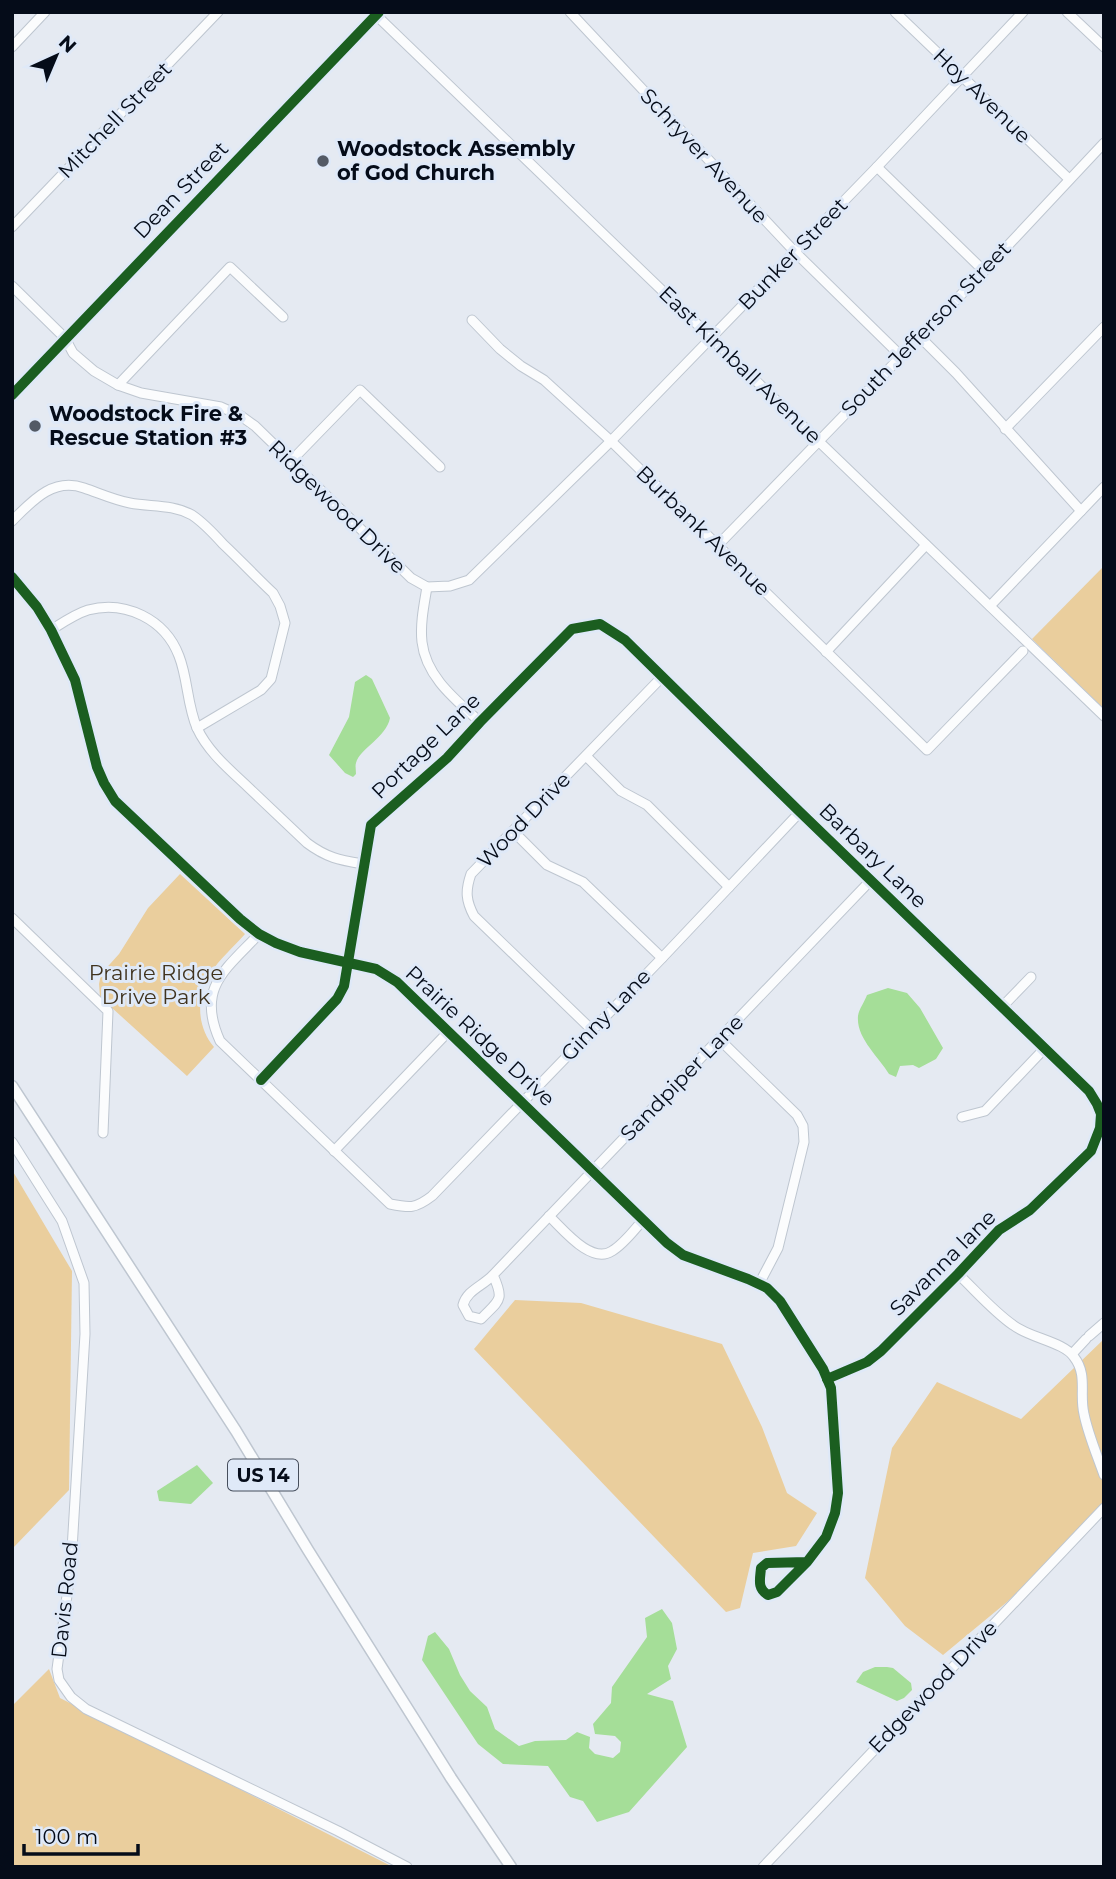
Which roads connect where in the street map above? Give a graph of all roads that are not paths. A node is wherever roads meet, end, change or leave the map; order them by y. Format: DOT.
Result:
graph roads {
  1 [pos="45,12"];
  2 [pos="570,12"];
  3 [pos="895,12"];
  4 [pos="1023,12"];
  5 [pos="1067,12"];
  6 [pos="212,14"];
  7 [pos="377,14"];
  8 [pos="12,47"];
  9 [pos="1104,47"];
  10 [pos="961,76"];
  11 [pos="1104,143"];
  12 [pos="877,167"];
  13 [pos="1069,179"];
  14 [pos="12,227"];
  15 [pos="794,252"];
  16 [pos="984,271"];
  17 [pos="12,286"];
  18 [pos="283,317"];
  19 [pos="472,320"];
  20 [pos="1102,333"];
  21 [pos="920,337"];
  22 [pos="65,338"];
  23 [pos="712,338"];
  24 [pos="901,356"];
  25 [pos="118,385"];
  26 [pos="12,395"];
  27 [pos="1005,429"];
  28 [pos="611,441"];
  29 [pos="819,441"];
  30 [pos="290,461"];
  31 [pos="440,467"];
  32 [pos="1104,487"];
  33 [pos="1081,511"];
  34 [pos="12,521"];
  35 [pos="718,545"];
  36 [pos="926,545"];
  37 [pos="12,577"];
  38 [pos="469,580"];
  39 [pos="427,587"];
  40 [pos="990,606"];
  41 [pos="600,624"];
  42 [pos="51,630"];
  43 [pos="1023,651"];
  44 [pos="826,652"];
  45 [pos="662,677"];
  46 [pos="1104,716"];
  47 [pos="480,722"];
  48 [pos="197,728"];
  49 [pos="586,756"];
  50 [pos="800,812"];
  51 [pos="513,831"];
  52 [pos="363,864"];
  53 [pos="871,880"];
  54 [pos="729,887"];
  55 [pos="12,918"];
  56 [pos="259,934"];
  57 [pos="662,958"];
  58 [pos="348,961"];
  59 [pos="1031,977"];
  60 [pos="1002,1007"];
  61 [pos="592,1030"];
  62 [pos="449,1031"];
  63 [pos="719,1039"];
  64 [pos="1045,1048"];
  65 [pos="261,1080"];
  66 [pos="12,1086"];
  67 [pos="523,1102"];
  68 [pos="962,1117"];
  69 [pos="1100,1128"];
  70 [pos="103,1133"];
  71 [pos="12,1142"];
  72 [pos="334,1151"];
  73 [pos="593,1170"];
  74 [pos="549,1216"];
  75 [pos="643,1220"];
  76 [pos="958,1274"];
  77 [pos="493,1275"];
  78 [pos="759,1284"];
  79 [pos="1104,1323"];
  80 [pos="1072,1354"];
  81 [pos="827,1378"];
  82 [pos="1104,1475"];
  83 [pos="1104,1508"];
  84 [pos="807,1562"];
  85 [pos="407,1867"];
  86 [pos="511,1867"];
  87 [pos="763,1867"];
  1 -- 8 [label="street"];
  2 -- 15 [label="street, Schryver Avenue"];
  3 -- 10 [label="street, Hoy Avenue"];
  4 -- 10 [label="street, Bunker Street"];
  5 -- 9 [label="street"];
  6 -- 14 [label="street, Mitchell Street"];
  7 -- 22 [label="street, Dean Street"];
  7 -- 23 [label="street, East Kimball Avenue"];
  10 -- 12 [label="street, Bunker Street"];
  10 -- 13 [label="street, Hoy Avenue"];
  11 -- 13 [label="street, South Jefferson Street"];
  12 -- 15 [label="street, Bunker Street"];
  12 -- 16 [label="street"];
  13 -- 16 [label="street, South Jefferson Street"];
  15 -- 23 [label="street, Bunker Street"];
  15 -- 24 [label="street, Schryver Avenue"];
  16 -- 21 [label="street, South Jefferson Street"];
  17 -- 22 [label="street, Ridgewood Drive"];
  18 -- 25 [label="street"];
  19 -- 28 [label="street, Burbank Avenue"];
  20 -- 27 [label="street"];
  21 -- 24 [label="street, South Jefferson Street"];
  21 -- 27 [label="street"];
  22 -- 25 [label="street, Ridgewood Drive"];
  22 -- 26 [label="street, Dean Street"];
  23 -- 28 [label="street, Bunker Street"];
  23 -- 29 [label="street, East Kimball Avenue"];
  24 -- 29 [label="street, South Jefferson Street"];
  25 -- 30 [label="street, Ridgewood Drive"];
  27 -- 33 [label="street"];
  28 -- 35 [label="street, Burbank Avenue"];
  28 -- 38 [label="street, Bunker Street"];
  29 -- 35 [label="street, South Jefferson Street"];
  29 -- 36 [label="street, East Kimball Avenue"];
  30 -- 31 [label="street"];
  30 -- 39 [label="street, Ridgewood Drive"];
  32 -- 33 [label="street"];
  33 -- 40 [label="street"];
  34 -- 48 [label="street"];
  35 -- 44 [label="street, Burbank Avenue"];
  36 -- 40 [label="street, East Kimball Avenue"];
  36 -- 44 [label="street"];
  37 -- 42 [label="street, Prairie Ridge Drive"];
  38 -- 39 [label="street, Ridgewood Drive"];
  39 -- 47 [label="street"];
  40 -- 46 [label="street, East Kimball Avenue"];
  41 -- 45 [label="street, Barbary Lane"];
  41 -- 47 [label="street, Portage Lane"];
  42 -- 48 [label="street"];
  42 -- 56 [label="street, Prairie Ridge Drive"];
  43 -- 44 [label="street, Burbank Avenue"];
  45 -- 49 [label="street, Wood Drive"];
  45 -- 50 [label="street, Barbary Lane"];
  47 -- 52 [label="street, Portage Lane"];
  48 -- 52 [label="street"];
  49 -- 51 [label="street, Wood Drive"];
  49 -- 54 [label="street"];
  50 -- 53 [label="street, Barbary Lane"];
  50 -- 54 [label="street, Ginny Lane"];
  51 -- 57 [label="street"];
  51 -- 61 [label="street, Wood Drive"];
  52 -- 58 [label="street, Portage Lane"];
  53 -- 60 [label="street, Barbary Lane"];
  53 -- 63 [label="street, Sandpiper Lane"];
  54 -- 57 [label="street, Ginny Lane"];
  55 -- 70 [label="street"];
  56 -- 58 [label="street, Prairie Ridge Drive"];
  56 -- 65 [label="street, Ginny Lane"];
  57 -- 61 [label="street, Ginny Lane"];
  58 -- 62 [label="street, Prairie Ridge Drive"];
  58 -- 65 [label="street, Portage Lane"];
  59 -- 60 [label="street"];
  60 -- 64 [label="street, Barbary Lane"];
  61 -- 67 [label="street, Ginny Lane"];
  62 -- 67 [label="street, Prairie Ridge Drive"];
  62 -- 72 [label="street"];
  63 -- 73 [label="street, Sandpiper Lane"];
  63 -- 78 [label="street"];
  64 -- 68 [label="street"];
  64 -- 69 [label="street, Barbary Lane"];
  65 -- 72 [label="street, Ginny Lane"];
  66 -- 86 [label="main road, US 14"];
  67 -- 72 [label="street, Ginny Lane"];
  67 -- 73 [label="street, Prairie Ridge Drive"];
  69 -- 76 [label="street, Savanna lane"];
  71 -- 85 [label="street, Davis Road"];
  73 -- 74 [label="street, Sandpiper Lane"];
  73 -- 75 [label="street, Prairie Ridge Drive"];
  74 -- 75 [label="street"];
  74 -- 77 [label="street, Sandpiper Lane"];
  75 -- 78 [label="street, Prairie Ridge Drive"];
  76 -- 80 [label="street"];
  76 -- 81 [label="street, Savanna lane"];
  77 -- 77 [label="street, Sandpiper Lane"];
  78 -- 81 [label="street, Prairie Ridge Drive"];
  79 -- 80 [label="street"];
  80 -- 82 [label="street"];
  81 -- 84 [label="street, Prairie Ridge Drive"];
  83 -- 87 [label="street, Edgewood Drive"];
  84 -- 84 [label="street, Prairie Ridge Drive"];
}
